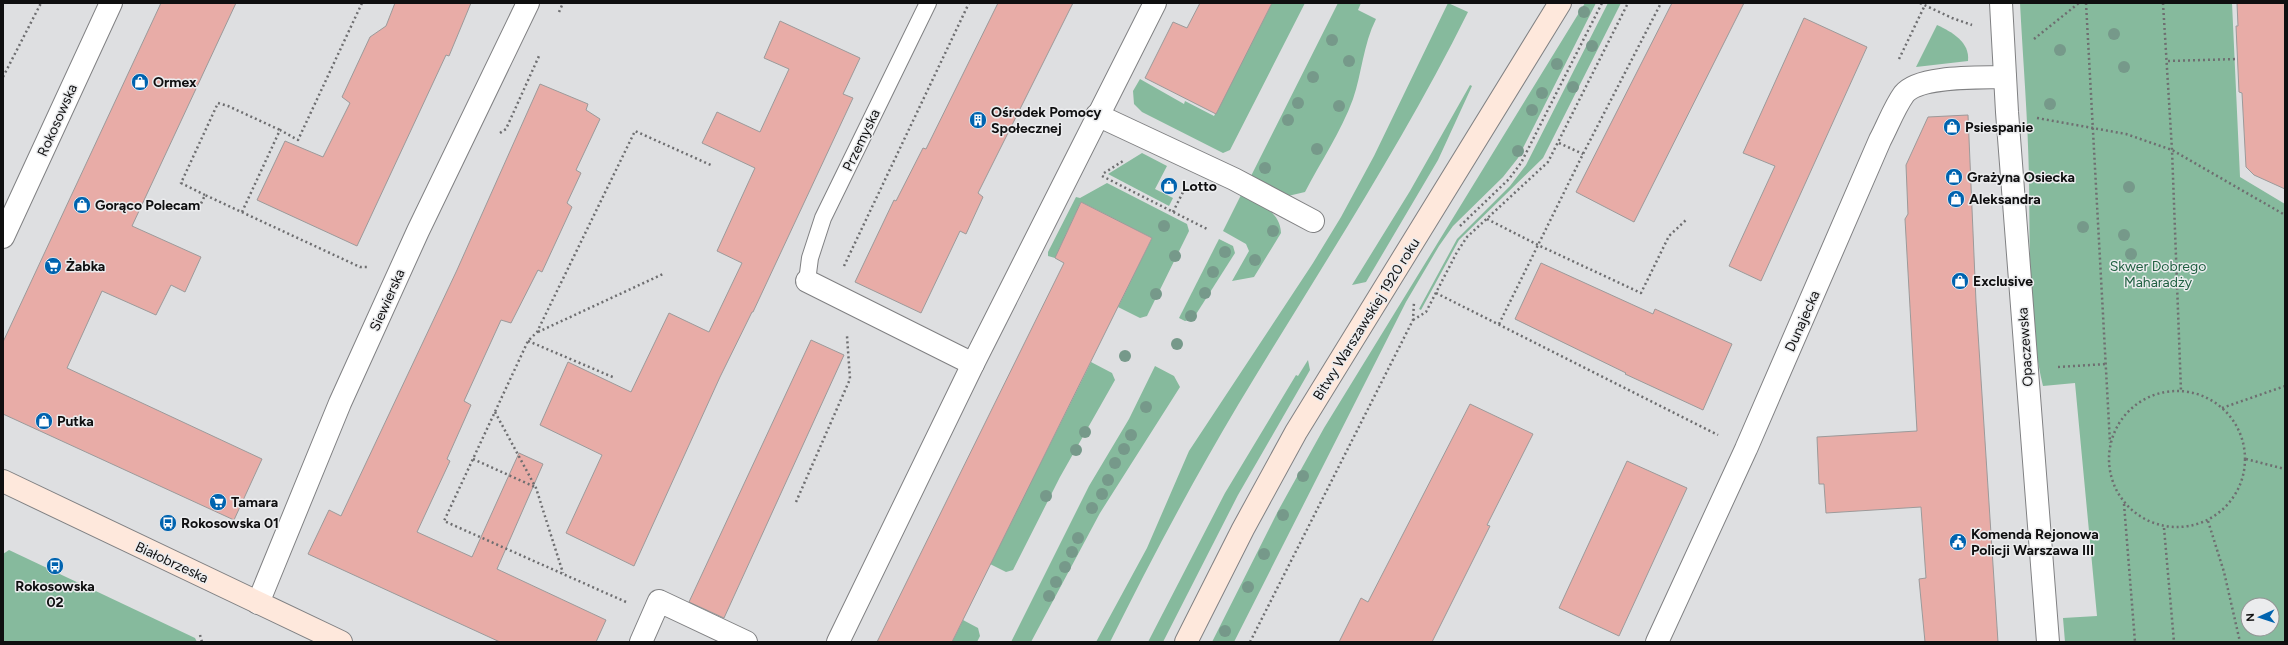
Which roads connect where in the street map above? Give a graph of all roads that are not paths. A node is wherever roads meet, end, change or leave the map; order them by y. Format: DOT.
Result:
graph roads {
  1 [pos="111,3"];
  2 [pos="528,3"];
  3 [pos="928,3"];
  4 [pos="1155,3"];
  5 [pos="1560,3"];
  6 [pos="2001,3"];
  7 [pos="2004,70"];
  8 [pos="1097,115"];
  9 [pos="1313,221"];
  10 [pos="3,238"];
  11 [pos="807,281"];
  12 [pos="973,364"];
  13 [pos="3,481"];
  14 [pos="258,603"];
  15 [pos="341,642"];
  16 [pos="640,642"];
  17 [pos="746,642"];
  18 [pos="838,642"];
  19 [pos="1186,642"];
  20 [pos="1658,642"];
  21 [pos="2048,642"];
  1 -- 10 [label="street, Rokosowska"];
  2 -- 14 [label="street, Siewierska"];
  3 -- 11 [label="lane, Przemyska"];
  4 -- 8 [label="street"];
  5 -- 19 [label="main road, Bitwy Warszawskiej 1920 roku"];
  6 -- 7 [label="street, Opaczewska"];
  7 -- 20 [label="street, Dunajecka"];
  7 -- 21 [label="street, Opaczewska"];
  8 -- 9 [label="street"];
  8 -- 12 [label="street"];
  11 -- 12 [label="street"];
  12 -- 18 [label="street"];
  13 -- 14 [label="main road, Białobrzeska"];
  14 -- 15 [label="main road, Białobrzeska"];
  16 -- 17 [label="street"];
}
